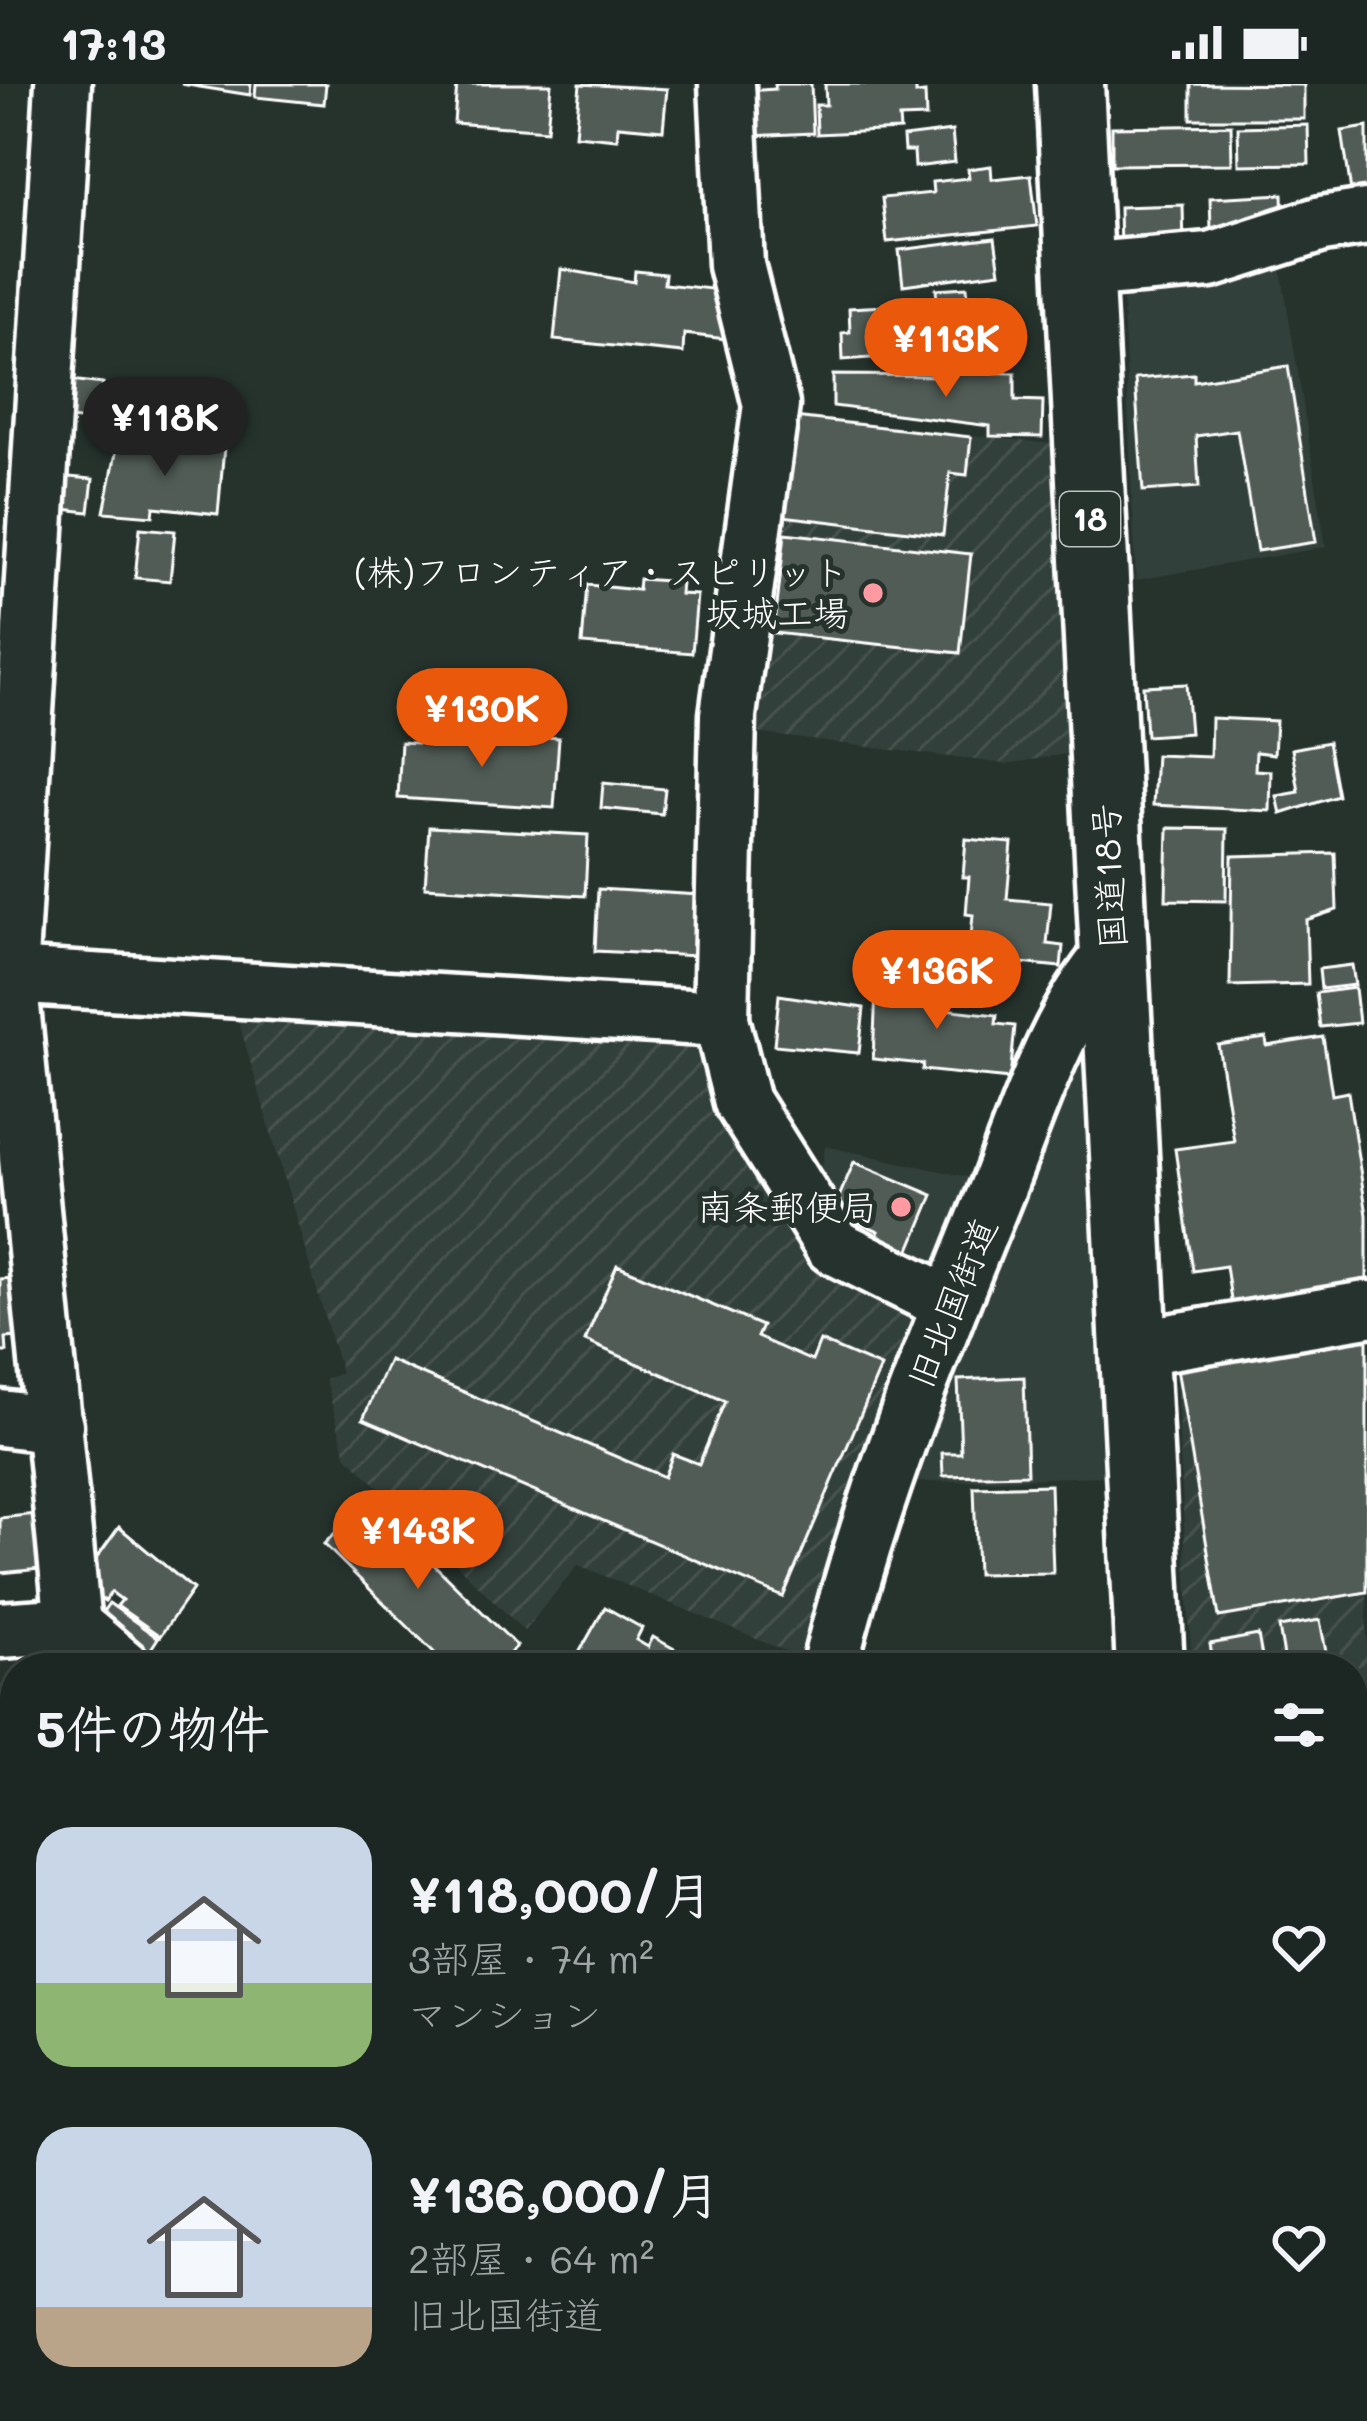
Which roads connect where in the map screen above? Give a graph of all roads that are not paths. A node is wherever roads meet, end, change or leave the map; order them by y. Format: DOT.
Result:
graph roads {
  1 [pos="62,84"];
  2 [pos="728,84"];
  3 [pos="1070,84"];
  4 [pos="1367,217"];
  5 [pos="1079,272"];
  6 [pos="14,658"];
  7 [pos="1112,954"];
  8 [pos="9,976"];
  9 [pos="721,1019"];
  10 [pos="950,1304"];
  11 [pos="1367,1309"];
  12 [pos="1134,1348"];
  13 [pos="0,1418"];
  14 [pos="55,1425"];
  15 [pos="0,1630"];
  16 [pos="71,1646"];
  17 [pos="834,1653"];
  18 [pos="1149,1653"];
  1 -- 6 [label="street"];
  2 -- 9 [label="street"];
  3 -- 5 [label="highway, 国道18号 / 18"];
  4 -- 5 [label="street"];
  5 -- 7 [label="highway, 国道18号 / 18"];
  6 -- 8 [label="street"];
  7 -- 10 [label="street, 旧北国街道"];
  7 -- 12 [label="highway, 国道18号 / 18"];
  8 -- 9 [label="street"];
  8 -- 14 [label="street"];
  9 -- 10 [label="street"];
  10 -- 17 [label="street, 旧北国街道"];
  11 -- 12 [label="street"];
  12 -- 18 [label="highway, 国道18号 / 18"];
  13 -- 14 [label="street"];
  14 -- 16 [label="street"];
  15 -- 16 [label="street"];
}
